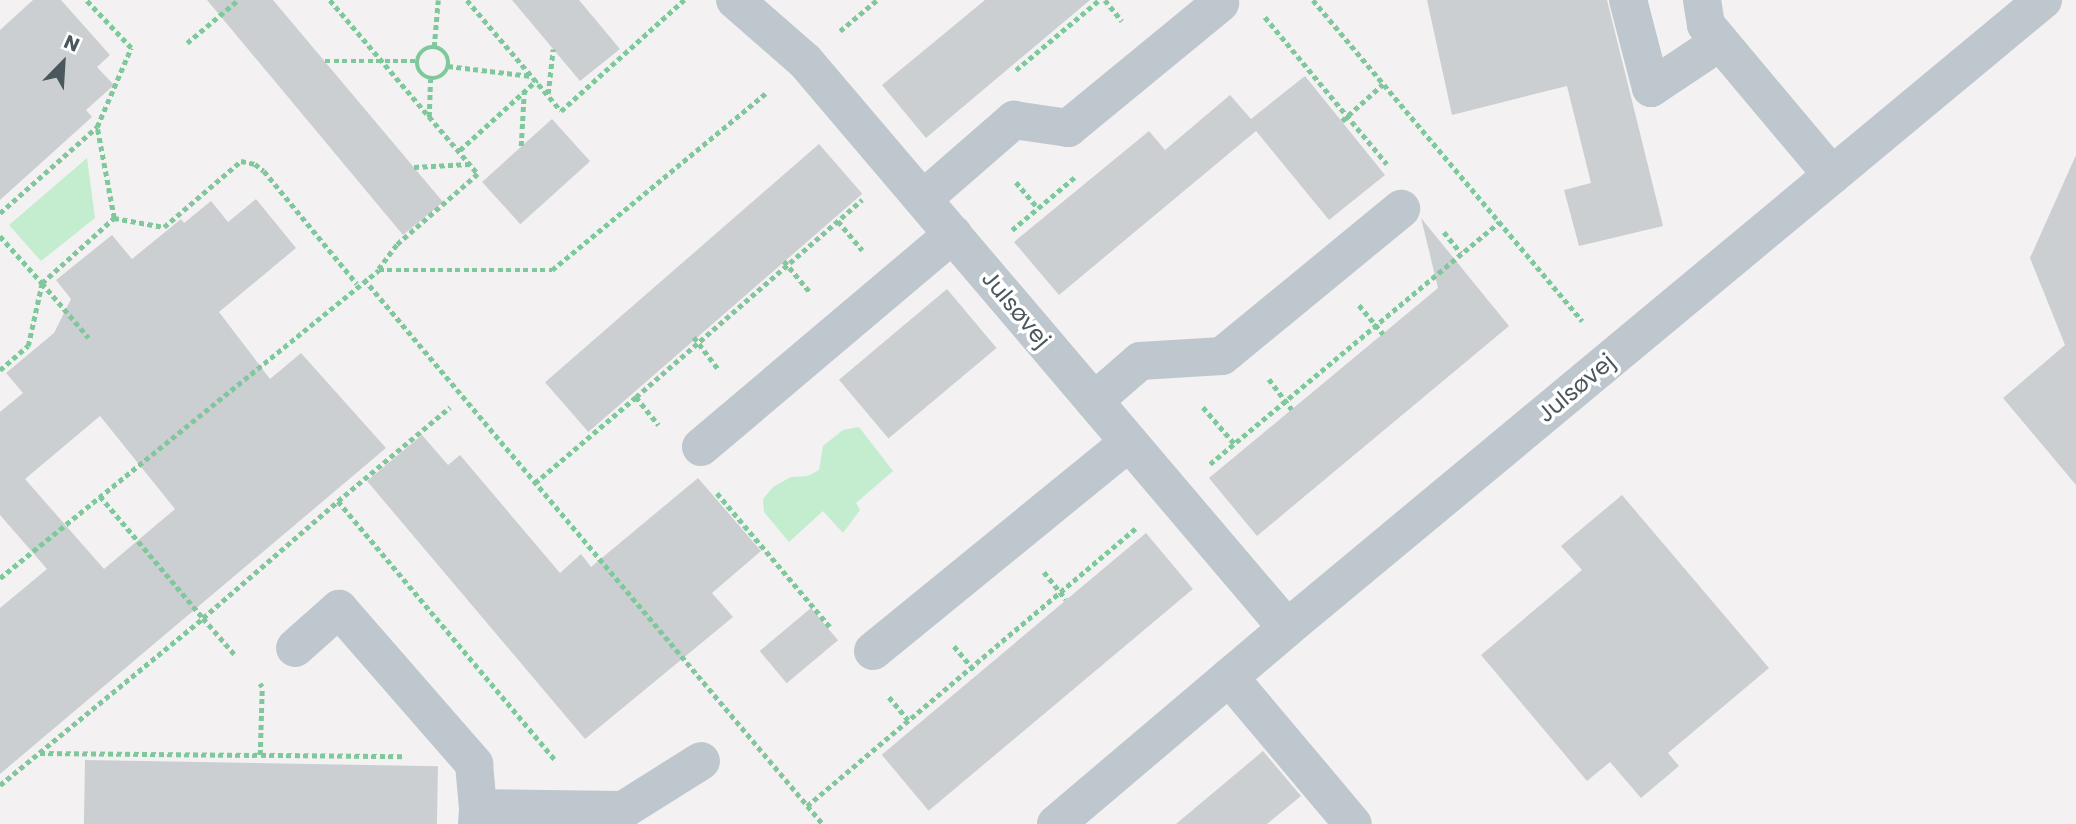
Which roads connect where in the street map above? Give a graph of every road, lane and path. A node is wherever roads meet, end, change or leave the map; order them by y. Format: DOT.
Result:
graph roads {
  1 [pos="86,0"];
  2 [pos="238,0"];
  3 [pos="330,0"];
  4 [pos="438,0"];
  5 [pos="467,0"];
  6 [pos="684,0"];
  7 [pos="735,0"];
  8 [pos="877,0"];
  9 [pos="1105,0"];
  10 [pos="1313,0"];
  11 [pos="1628,0"];
  12 [pos="1702,0"];
  13 [pos="2043,0"];
  14 [pos="1220,3"];
  15 [pos="1259,11"];
  16 [pos="1123,22"];
  17 [pos="1720,42"];
  18 [pos="187,43"];
  19 [pos="434,47"];
  20 [pos="553,49"];
  21 [pos="381,60"];
  22 [pos="325,61"];
  23 [pos="416,61"];
  24 [pos="805,61"];
  25 [pos="448,66"];
  26 [pos="534,78"];
  27 [pos="430,79"];
  28 [pos="1383,84"];
  29 [pos="524,92"];
  30 [pos="548,94"];
  31 [pos="429,117"];
  32 [pos="1347,117"];
  33 [pos="1342,121"];
  34 [pos="97,127"];
  35 [pos="522,146"];
  36 [pos="460,150"];
  37 [pos="469,164"];
  38 [pos="414,167"];
  39 [pos="1391,169"];
  40 [pos="1832,175"];
  41 [pos="923,199"];
  42 [pos="0,213"];
  43 [pos="1418,215"];
  44 [pos="114,218"];
  45 [pos="953,234"];
  46 [pos="0,236"];
  47 [pos="1461,253"];
  48 [pos="784,261"];
  49 [pos="379,270"];
  50 [pos="364,279"];
  51 [pos="42,283"];
  52 [pos="357,284"];
  53 [pos="805,287"];
  54 [pos="1356,301"];
  55 [pos="1383,334"];
  56 [pos="694,337"];
  57 [pos="89,338"];
  58 [pos="1613,358"];
  59 [pos="714,364"];
  60 [pos="0,370"];
  61 [pos="1269,379"];
  62 [pos="1094,401"];
  63 [pos="450,407"];
  64 [pos="1292,409"];
  65 [pos="663,429"];
  66 [pos="1129,442"];
  67 [pos="701,447"];
  68 [pos="535,483"];
  69 [pos="715,491"];
  70 [pos="338,501"];
  71 [pos="1042,569"];
  72 [pos="0,578"];
  73 [pos="1066,599"];
  74 [pos="1287,628"];
  75 [pos="838,637"];
  76 [pos="953,644"];
  77 [pos="295,648"];
  78 [pos="873,651"];
  79 [pos="236,656"];
  80 [pos="976,672"];
  81 [pos="1229,677"];
  82 [pos="258,682"];
  83 [pos="882,689"];
  84 [pos="908,720"];
  85 [pos="40,753"];
  86 [pos="260,755"];
  87 [pos="701,761"];
  88 [pos="474,764"];
  89 [pos="0,784"];
  90 [pos="477,816"];
  91 [pos="823,824"];
  92 [pos="1056,824"];
  93 [pos="1353,824"];
  1 -- 34 [label="path"];
  2 -- 18 [label="path"];
  3 -- 21 [label="path"];
  4 -- 19 [label="path"];
  5 -- 26 [label="path"];
  6 -- 30 [label="path"];
  7 -- 24 [label="street, Julsøvej"];
  8 -- 24 [label="path"];
  9 -- 16 [label="path"];
  10 -- 28 [label="path"];
  11 -- 17 [label="street"];
  12 -- 17 [label="street"];
  13 -- 40 [label="street, Julsøvej"];
  14 -- 41 [label="street"];
  15 -- 32 [label="path"];
  17 -- 40 [label="street"];
  19 -- 23 [label="path"];
  19 -- 25 [label="path"];
  20 -- 30 [label="path"];
  21 -- 22 [label="path"];
  21 -- 23 [label="path"];
  21 -- 31 [label="path"];
  23 -- 27 [label="path"];
  24 -- 41 [label="street, Julsøvej"];
  24 -- 49 [label="path"];
  25 -- 26 [label="path"];
  25 -- 27 [label="path"];
  26 -- 29 [label="path"];
  26 -- 30 [label="path"];
  27 -- 31 [label="path"];
  28 -- 32 [label="path"];
  28 -- 58 [label="path"];
  29 -- 35 [label="path"];
  29 -- 36 [label="path"];
  31 -- 36 [label="path"];
  32 -- 33 [label="path"];
  32 -- 39 [label="path"];
  34 -- 42 [label="path"];
  34 -- 44 [label="path"];
  36 -- 37 [label="path"];
  37 -- 38 [label="path"];
  37 -- 49 [label="path"];
  40 -- 58 [label="street, Julsøvej"];
  41 -- 45 [label="street, Julsøvej"];
  43 -- 47 [label="path"];
  43 -- 62 [label="street"];
  44 -- 51 [label="path"];
  44 -- 52 [label="path"];
  45 -- 62 [label="street, Julsøvej"];
  45 -- 67 [label="street"];
  46 -- 51 [label="path"];
  48 -- 53 [label="path"];
  49 -- 50 [label="path"];
  50 -- 52 [label="path"];
  50 -- 68 [label="path"];
  51 -- 57 [label="path"];
  51 -- 60 [label="path"];
  52 -- 72 [label="path"];
  54 -- 55 [label="path"];
  56 -- 59 [label="path"];
  58 -- 74 [label="street, Julsøvej"];
  61 -- 64 [label="path"];
  62 -- 66 [label="street, Julsøvej"];
  63 -- 70 [label="path"];
  65 -- 68 [label="path"];
  66 -- 74 [label="street, Julsøvej"];
  66 -- 78 [label="street"];
  68 -- 91 [label="path"];
  69 -- 75 [label="path"];
  71 -- 73 [label="path"];
  74 -- 81 [label="street, Julsøvej"];
  76 -- 80 [label="path"];
  77 -- 88 [label="street"];
  79 -- 85 [label="path"];
  81 -- 92 [label="street, Julsøvej"];
  81 -- 93 [label="street"];
  82 -- 86 [label="path"];
  83 -- 84 [label="path"];
  85 -- 86 [label="path"];
  85 -- 89 [label="path"];
  86 -- 88 [label="path"];
  87 -- 90 [label="street"];
  88 -- 90 [label="street"];
}
